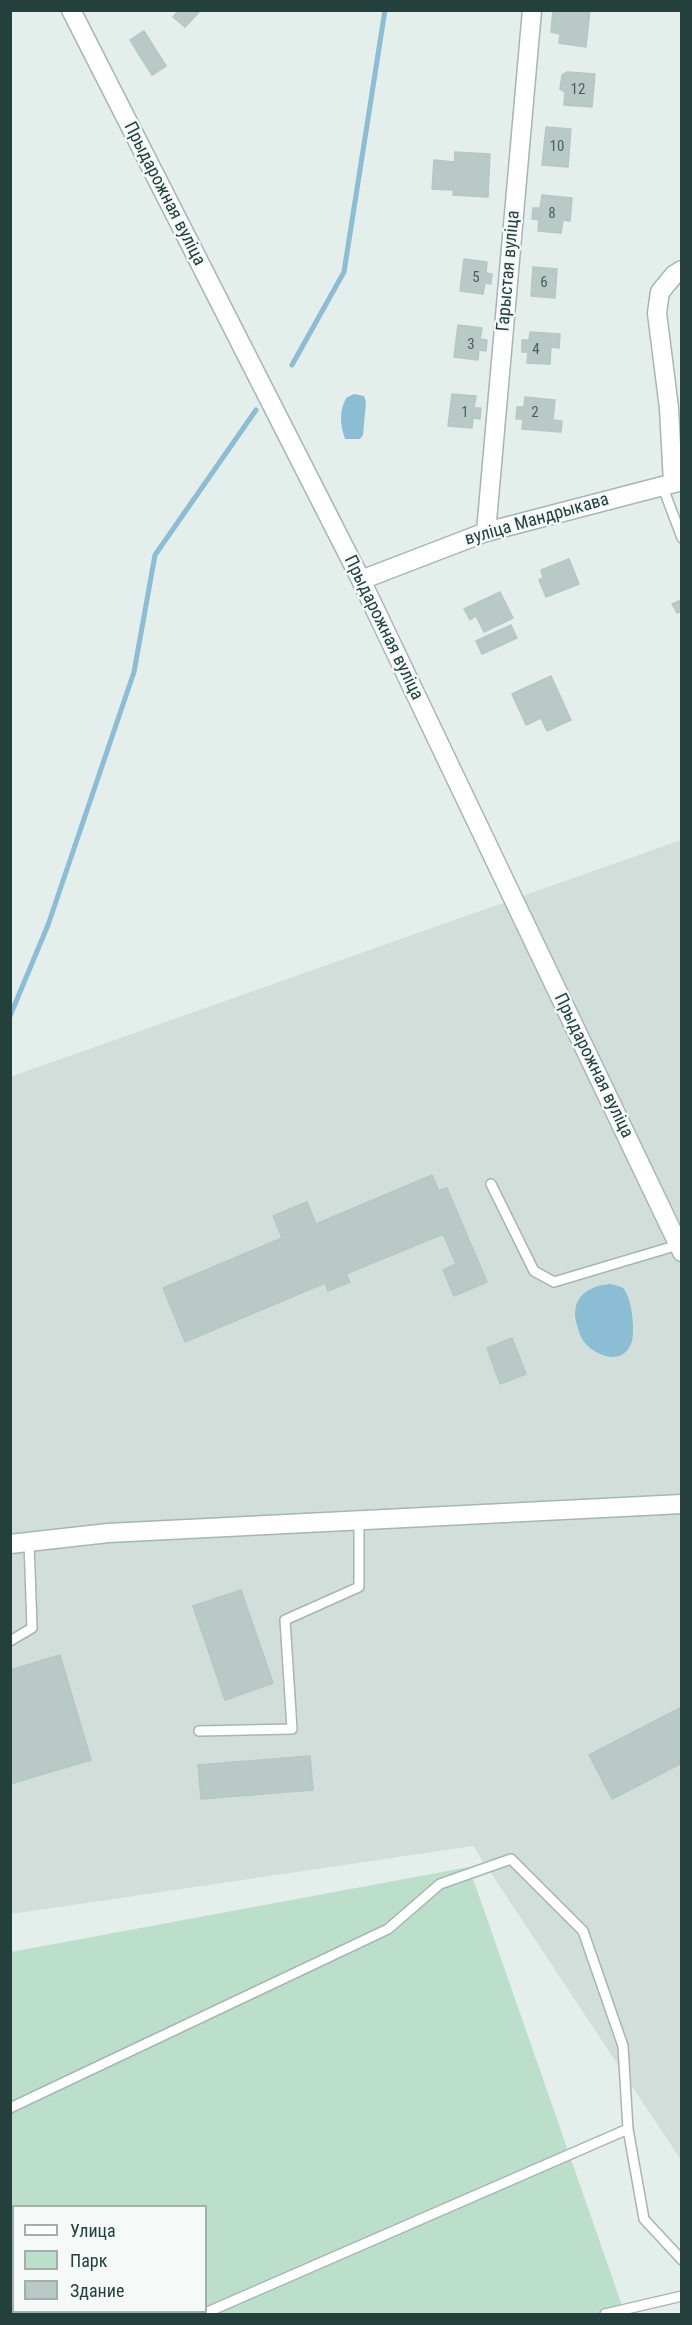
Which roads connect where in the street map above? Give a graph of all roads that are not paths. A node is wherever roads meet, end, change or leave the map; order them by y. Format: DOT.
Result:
graph roads {
  1 [pos="71,10"];
  2 [pos="532,10"];
  3 [pos="681,270"];
  4 [pos="672,483"];
  5 [pos="486,532"];
  6 [pos="681,538"];
  7 [pos="361,580"];
  8 [pos="491,1184"];
  9 [pos="680,1248"];
  10 [pos="681,1504"];
  11 [pos="359,1520"];
  12 [pos="20,1543"];
  13 [pos="10,1641"];
  14 [pos="199,1731"];
  15 [pos="10,2108"];
  16 [pos="628,2129"];
  17 [pos="681,2260"];
  18 [pos="681,2296"];
  19 [pos="207,2312"];
  20 [pos="605,2314"];
  1 -- 7 [label="street, Прыдарожная вуліца"];
  2 -- 5 [label="street, Гарыстая вуліца"];
  3 -- 4 [label="street"];
  4 -- 5 [label="street, вуліца Мандрыкава"];
  4 -- 6 [label="lane"];
  5 -- 7 [label="street, вуліца Мандрыкава"];
  7 -- 9 [label="street, Прыдарожная вуліца"];
  8 -- 9 [label="lane"];
  10 -- 11 [label="street"];
  11 -- 12 [label="street"];
  11 -- 14 [label="lane"];
  12 -- 13 [label="lane"];
  15 -- 16 [label="lane"];
  16 -- 17 [label="lane"];
  16 -- 19 [label="lane"];
  18 -- 20 [label="lane"];
}
